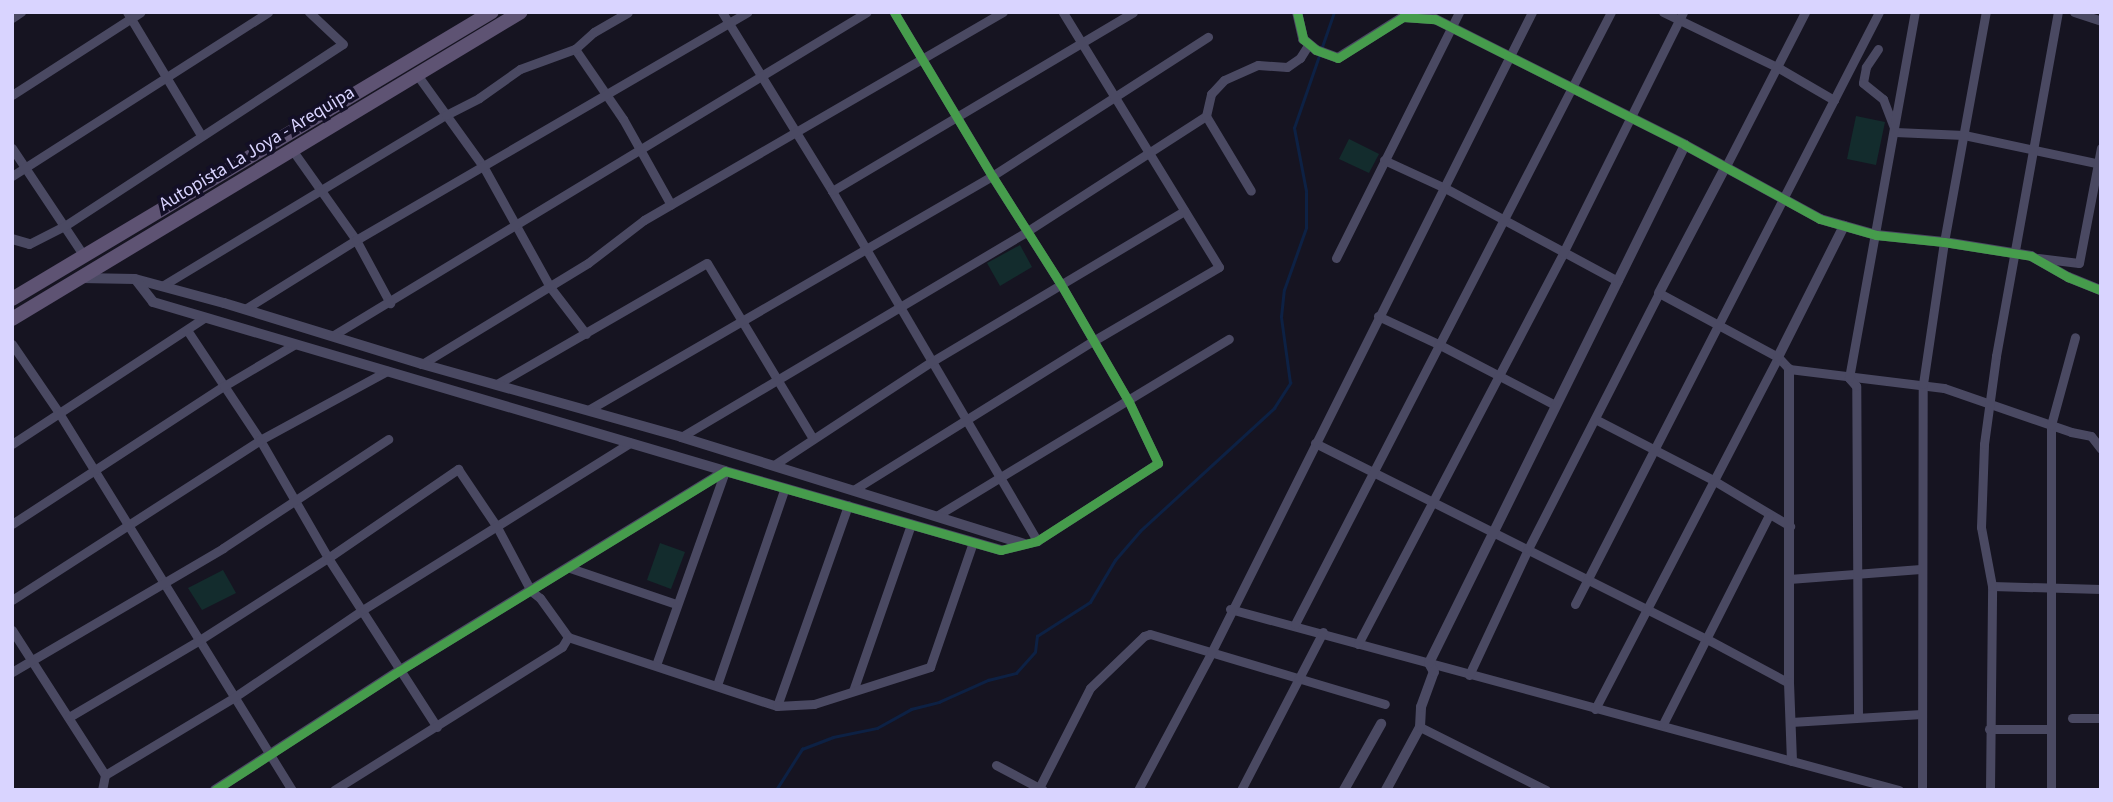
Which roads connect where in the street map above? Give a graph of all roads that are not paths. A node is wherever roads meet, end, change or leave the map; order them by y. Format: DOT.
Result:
graph roads {
  1 [pos="21,12"];
  2 [pos="141,12"];
  3 [pos="268,12"];
  4 [pos="309,12"];
  5 [pos="492,12"];
  6 [pos="521,12"];
  7 [pos="628,12"];
  8 [pos="722,12"];
  9 [pos="748,12"];
  10 [pos="867,12"];
  11 [pos="894,12"];
  12 [pos="1003,12"];
  13 [pos="1063,12"];
  14 [pos="1133,12"];
  15 [pos="1297,12"];
  16 [pos="1459,12"];
  17 [pos="1532,12"];
  18 [pos="1611,12"];
  19 [pos="1663,12"];
  20 [pos="1805,12"];
  21 [pos="1878,12"];
  22 [pos="1915,12"];
  23 [pos="1986,12"];
  24 [pos="2058,12"];
  25 [pos="2074,12"];
  26 [pos="129,15"];
  27 [pos="1681,16"];
  28 [pos="12,18"];
  29 [pos="2101,21"];
  30 [pos="730,24"];
  31 [pos="1452,26"];
  32 [pos="1208,37"];
  33 [pos="1081,43"];
  34 [pos="1308,44"];
  35 [pos="575,49"];
  36 [pos="1878,49"];
  37 [pos="1508,58"];
  38 [pos="921,60"];
  39 [pos="1777,67"];
  40 [pos="167,76"];
  41 [pos="418,76"];
  42 [pos="762,76"];
  43 [pos="1570,90"];
  44 [pos="12,95"];
  45 [pos="607,96"];
  46 [pos="1115,98"];
  47 [pos="1834,100"];
  48 [pos="446,115"];
  49 [pos="1206,116"];
  50 [pos="957,117"];
  51 [pos="1630,119"];
  52 [pos="795,131"];
  53 [pos="1895,132"];
  54 [pos="201,135"];
  55 [pos="1964,135"];
  56 [pos="1685,145"];
  57 [pos="12,148"];
  58 [pos="2034,148"];
  59 [pos="2101,148"];
  60 [pos="639,150"];
  61 [pos="293,151"];
  62 [pos="1150,151"];
  63 [pos="1384,160"];
  64 [pos="2099,163"];
  65 [pos="482,166"];
  66 [pos="1726,166"];
  67 [pos="17,171"];
  68 [pos="992,176"];
  69 [pos="1445,188"];
  70 [pos="318,191"];
  71 [pos="832,191"];
  72 [pos="1251,191"];
  73 [pos="1784,199"];
  74 [pos="671,205"];
  75 [pos="1184,211"];
  76 [pos="1503,219"];
  77 [pos="1844,226"];
  78 [pos="63,227"];
  79 [pos="515,228"];
  80 [pos="1026,232"];
  81 [pos="1876,235"];
  82 [pos="12,239"];
  83 [pos="356,240"];
  84 [pos="1944,242"];
  85 [pos="29,244"];
  86 [pos="865,249"];
  87 [pos="1563,253"];
  88 [pos="84,256"];
  89 [pos="2016,256"];
  90 [pos="2031,257"];
  91 [pos="1336,258"];
  92 [pos="78,278"];
  93 [pos="135,279"];
  94 [pos="1618,281"];
  95 [pos="1060,282"];
  96 [pos="163,286"];
  97 [pos="550,287"];
  98 [pos="2101,290"];
  99 [pos="1659,293"];
  100 [pos="12,299"];
  101 [pos="390,303"];
  102 [pos="245,309"];
  103 [pos="899,309"];
  104 [pos="1378,316"];
  105 [pos="205,317"];
  106 [pos="743,318"];
  107 [pos="12,319"];
  108 [pos="1717,324"];
  109 [pos="187,330"];
  110 [pos="586,334"];
  111 [pos="332,336"];
  112 [pos="2075,337"];
  113 [pos="1229,339"];
  114 [pos="1093,341"];
  115 [pos="12,344"];
  116 [pos="295,344"];
  117 [pos="1438,344"];
  118 [pos="1778,357"];
  119 [pos="931,362"];
  120 [pos="422,364"];
  121 [pos="1789,369"];
  122 [pos="387,371"];
  123 [pos="1498,377"];
  124 [pos="1849,378"];
  125 [pos="776,381"];
  126 [pos="497,384"];
  127 [pos="1923,384"];
  128 [pos="223,386"];
  129 [pos="1129,402"];
  130 [pos="1989,403"];
  131 [pos="1555,405"];
  132 [pos="590,409"];
  133 [pos="59,413"];
  134 [pos="966,419"];
  135 [pos="1595,419"];
  136 [pos="2051,425"];
  137 [pos="681,437"];
  138 [pos="388,439"];
  139 [pos="813,439"];
  140 [pos="260,440"];
  141 [pos="630,443"];
  142 [pos="1315,443"];
  143 [pos="12,444"];
  144 [pos="2101,449"];
  145 [pos="1653,451"];
  146 [pos="774,465"];
  147 [pos="94,470"];
  148 [pos="724,471"];
  149 [pos="1373,472"];
  150 [pos="1000,477"];
  151 [pos="1713,480"];
  152 [pos="785,488"];
  153 [pos="855,489"];
  154 [pos="295,499"];
  155 [pos="1433,503"];
  156 [pos="848,505"];
  157 [pos="938,515"];
  158 [pos="1769,515"];
  159 [pos="12,524"];
  160 [pos="128,524"];
  161 [pos="911,524"];
  162 [pos="1790,526"];
  163 [pos="497,527"];
  164 [pos="1491,533"];
  165 [pos="1037,541"];
  166 [pos="973,542"];
  167 [pos="1024,544"];
  168 [pos="1528,549"];
  169 [pos="1000,550"];
  170 [pos="328,558"];
  171 [pos="570,568"];
  172 [pos="1921,569"];
  173 [pos="1857,572"];
  174 [pos="1789,579"];
  175 [pos="1587,580"];
  176 [pos="163,582"];
  177 [pos="1992,586"];
  178 [pos="2050,589"];
  179 [pos="2101,589"];
  180 [pos="531,591"];
  181 [pos="12,600"];
  182 [pos="676,604"];
  183 [pos="1575,604"];
  184 [pos="364,609"];
  185 [pos="1230,609"];
  186 [pos="1647,610"];
  187 [pos="1294,624"];
  188 [pos="12,630"];
  189 [pos="1323,632"];
  190 [pos="568,637"];
  191 [pos="1705,638"];
  192 [pos="198,641"];
  193 [pos="1358,644"];
  194 [pos="1211,653"];
  195 [pos="31,659"];
  196 [pos="1429,663"];
  197 [pos="656,665"];
  198 [pos="399,671"];
  199 [pos="12,673"];
  200 [pos="1469,675"];
  201 [pos="1298,680"];
  202 [pos="1789,683"];
  203 [pos="717,685"];
  204 [pos="853,691"];
  205 [pos="233,698"];
  206 [pos="1385,704"];
  207 [pos="777,706"];
  208 [pos="1595,709"];
  209 [pos="1922,715"];
  210 [pos="69,717"];
  211 [pos="1858,717"];
  212 [pos="2072,718"];
  213 [pos="2101,718"];
  214 [pos="1791,722"];
  215 [pos="1663,723"];
  216 [pos="1381,724"];
  217 [pos="437,727"];
  218 [pos="1420,727"];
  219 [pos="1989,729"];
  220 [pos="2051,729"];
  221 [pos="269,756"];
  222 [pos="1793,761"];
  223 [pos="996,765"];
  224 [pos="104,775"];
  225 [pos="1040,789"];
  226 [pos="102,790"];
  227 [pos="215,790"];
  228 [pos="292,790"];
  229 [pos="334,790"];
  230 [pos="1138,790"];
  231 [pos="1241,790"];
  232 [pos="1344,790"];
  233 [pos="1386,790"];
  234 [pos="1546,790"];
  235 [pos="1899,790"];
  236 [pos="1922,790"];
  237 [pos="1990,790"];
  238 [pos="2051,790"];
  1 -- 28 [label="street"];
  2 -- 26 [label="street"];
  3 -- 40 [label="street"];
  4 -- 54 [label="street"];
  5 -- 88 [label="main road, Autopista La Joya - Arequipa"];
  6 -- 41 [label="main road, Autopista La Joya - Arequipa"];
  7 -- 35 [label="street"];
  8 -- 30 [label="street"];
  9 -- 30 [label="street"];
  10 -- 42 [label="street"];
  11 -- 38 [label="street"];
  12 -- 38 [label="street"];
  13 -- 33 [label="street"];
  14 -- 33 [label="street"];
  15 -- 34 [label="street"];
  16 -- 31 [label="street"];
  17 -- 37 [label="street"];
  18 -- 43 [label="street"];
  19 -- 27 [label="street"];
  20 -- 39 [label="street"];
  21 -- 47 [label="street"];
  22 -- 53 [label="street"];
  23 -- 55 [label="street"];
  24 -- 58 [label="street"];
  25 -- 29 [label="street"];
  26 -- 40 [label="street"];
  26 -- 44 [label="street"];
  27 -- 39 [label="street"];
  27 -- 51 [label="street"];
  30 -- 42 [label="street"];
  30 -- 45 [label="street"];
  31 -- 34 [label="street"];
  31 -- 37 [label="street"];
  31 -- 63 [label="street"];
  32 -- 46 [label="street"];
  33 -- 46 [label="street"];
  33 -- 50 [label="street"];
  34 -- 49 [label="street"];
  35 -- 45 [label="street"];
  35 -- 48 [label="street"];
  36 -- 53 [label="street"];
  37 -- 43 [label="street"];
  37 -- 69 [label="street"];
  38 -- 50 [label="street"];
  38 -- 52 [label="street"];
  39 -- 47 [label="street"];
  39 -- 66 [label="street"];
  40 -- 54 [label="street"];
  40 -- 67 [label="street"];
  41 -- 48 [label="street"];
  41 -- 61 [label="main road, Autopista La Joya - Arequipa"];
  42 -- 52 [label="street"];
  42 -- 60 [label="street"];
  43 -- 51 [label="street"];
  43 -- 76 [label="street"];
  45 -- 60 [label="street"];
  45 -- 65 [label="street"];
  46 -- 62 [label="street"];
  46 -- 68 [label="street"];
  47 -- 73 [label="street"];
  48 -- 65 [label="street"];
  48 -- 70 [label="street"];
  49 -- 62 [label="street"];
  49 -- 72 [label="street"];
  50 -- 68 [label="street"];
  50 -- 71 [label="street"];
  51 -- 56 [label="street"];
  51 -- 87 [label="street"];
  52 -- 71 [label="street"];
  52 -- 74 [label="street"];
  53 -- 55 [label="street"];
  53 -- 81 [label="street"];
  54 -- 78 [label="street"];
  55 -- 58 [label="street"];
  55 -- 84 [label="street"];
  56 -- 66 [label="street"];
  56 -- 94 [label="street"];
  57 -- 67 [label="street"];
  58 -- 64 [label="street"];
  58 -- 89 [label="street"];
  59 -- 64 [label="street"];
  60 -- 74 [label="street"];
  60 -- 79 [label="street"];
  61 -- 70 [label="street"];
  61 -- 92 [label="main road, Autopista La Joya - Arequipa"];
  62 -- 75 [label="street"];
  62 -- 80 [label="street"];
  63 -- 69 [label="street"];
  63 -- 91 [label="street"];
  64 -- 90 [label="street"];
  65 -- 79 [label="street"];
  65 -- 83 [label="street"];
  66 -- 73 [label="street"];
  66 -- 99 [label="street"];
  67 -- 78 [label="street"];
  68 -- 80 [label="street"];
  68 -- 86 [label="street"];
  69 -- 76 [label="street"];
  69 -- 104 [label="street"];
  70 -- 83 [label="street"];
  70 -- 96 [label="street"];
  71 -- 86 [label="street"];
  73 -- 77 [label="street"];
  73 -- 108 [label="street"];
  74 -- 97 [label="street"];
  75 -- 95 [label="street"];
  75 -- 114 [label="street"];
  76 -- 87 [label="street"];
  76 -- 117 [label="street"];
  77 -- 81 [label="street"];
  77 -- 118 [label="street"];
  78 -- 85 [label="street"];
  78 -- 88 [label="street"];
  79 -- 97 [label="street"];
  79 -- 101 [label="street"];
  80 -- 95 [label="street"];
  80 -- 103 [label="street"];
  81 -- 84 [label="street"];
  81 -- 124 [label="street"];
  82 -- 85 [label="street"];
  83 -- 101 [label="street"];
  83 -- 102 [label="street"];
  84 -- 89 [label="street"];
  84 -- 127 [label="street"];
  86 -- 103 [label="street"];
  86 -- 106 [label="street"];
  87 -- 94 [label="street"];
  87 -- 123 [label="street"];
  88 -- 100 [label="main road, Autopista La Joya - Arequipa"];
  89 -- 90 [label="street"];
  89 -- 130 [label="street"];
  90 -- 98 [label="street"];
  92 -- 93 [label="street"];
  92 -- 107 [label="main road, Autopista La Joya - Arequipa"];
  93 -- 96 [label="street"];
  93 -- 105 [label="street"];
  94 -- 131 [label="street"];
  95 -- 114 [label="street"];
  95 -- 119 [label="street"];
  96 -- 102 [label="street"];
  97 -- 110 [label="street"];
  97 -- 120 [label="street"];
  99 -- 108 [label="street"];
  99 -- 135 [label="street"];
  101 -- 111 [label="street"];
  102 -- 111 [label="street"];
  103 -- 119 [label="street"];
  103 -- 125 [label="street"];
  104 -- 117 [label="street"];
  104 -- 142 [label="street"];
  105 -- 109 [label="street"];
  105 -- 116 [label="street"];
  106 -- 110 [label="street"];
  106 -- 125 [label="street"];
  106 -- 132 [label="street"];
  108 -- 118 [label="street"];
  108 -- 145 [label="street"];
  109 -- 128 [label="street"];
  109 -- 133 [label="street"];
  110 -- 126 [label="street"];
  111 -- 120 [label="street"];
  112 -- 136 [label="street"];
  113 -- 129 [label="street"];
  114 -- 129 [label="street"];
  114 -- 134 [label="street"];
  115 -- 133 [label="street"];
  116 -- 122 [label="street"];
  116 -- 128 [label="street"];
  117 -- 123 [label="street"];
  117 -- 149 [label="street"];
  118 -- 121 [label="street"];
  118 -- 151 [label="street"];
  119 -- 134 [label="street"];
  119 -- 139 [label="street"];
  120 -- 126 [label="street"];
  121 -- 124 [label="street"];
  121 -- 162 [label="street"];
  122 -- 140 [label="street"];
  122 -- 141 [label="street"];
  123 -- 131 [label="street"];
  123 -- 155 [label="street"];
  124 -- 127 [label="street"];
  124 -- 173 [label="street"];
  125 -- 137 [label="street"];
  125 -- 139 [label="street"];
  126 -- 132 [label="street"];
  127 -- 130 [label="street"];
  127 -- 172 [label="street"];
  128 -- 140 [label="street"];
  128 -- 147 [label="street"];
  129 -- 150 [label="street"];
  129 -- 165 [label="street"];
  130 -- 136 [label="street"];
  130 -- 177 [label="street"];
  131 -- 164 [label="street"];
  132 -- 137 [label="street"];
  133 -- 143 [label="street"];
  133 -- 147 [label="street"];
  134 -- 150 [label="street"];
  134 -- 153 [label="street"];
  135 -- 145 [label="street"];
  135 -- 168 [label="street"];
  136 -- 144 [label="street"];
  136 -- 178 [label="street"];
  137 -- 146 [label="street"];
  138 -- 154 [label="street"];
  139 -- 146 [label="street"];
  140 -- 154 [label="street"];
  140 -- 160 [label="street"];
  141 -- 148 [label="street"];
  141 -- 163 [label="street"];
  142 -- 149 [label="street"];
  142 -- 185 [label="street"];
  145 -- 151 [label="street"];
  145 -- 175 [label="street"];
  146 -- 153 [label="street"];
  147 -- 159 [label="street"];
  147 -- 160 [label="street"];
  148 -- 152 [label="street"];
  148 -- 171 [label="street"];
  148 -- 182 [label="street"];
  149 -- 155 [label="street"];
  149 -- 187 [label="street"];
  150 -- 157 [label="street"];
  150 -- 165 [label="street"];
  151 -- 158 [label="street"];
  151 -- 186 [label="street"];
  152 -- 156 [label="street"];
  152 -- 203 [label="street"];
  153 -- 157 [label="street"];
  154 -- 170 [label="street"];
  154 -- 176 [label="street"];
  155 -- 164 [label="street"];
  155 -- 193 [label="street"];
  156 -- 161 [label="street"];
  156 -- 207 [label="street"];
  157 -- 167 [label="street"];
  158 -- 162 [label="street"];
  158 -- 191 [label="street"];
  160 -- 176 [label="street"];
  160 -- 181 [label="street"];
  161 -- 166 [label="street"];
  161 -- 204 [label="street"];
  162 -- 174 [label="street"];
  163 -- 170 [label="street"];
  163 -- 180 [label="street"];
  163 -- 184 [label="street"];
  164 -- 168 [label="street"];
  164 -- 196 [label="street"];
  165 -- 167 [label="street"];
  166 -- 169 [label="street"];
  166 -- 204 [label="street"];
  167 -- 169 [label="street"];
  168 -- 175 [label="street"];
  168 -- 200 [label="street"];
  170 -- 184 [label="street"];
  170 -- 192 [label="street"];
  171 -- 180 [label="street"];
  171 -- 182 [label="street"];
  172 -- 173 [label="street"];
  172 -- 209 [label="street"];
  173 -- 174 [label="street"];
  173 -- 211 [label="street"];
  174 -- 202 [label="street"];
  175 -- 183 [label="street"];
  175 -- 186 [label="street"];
  176 -- 192 [label="street"];
  176 -- 195 [label="street"];
  177 -- 178 [label="street"];
  177 -- 219 [label="street"];
  178 -- 179 [label="street"];
  178 -- 220 [label="street"];
  180 -- 190 [label="street"];
  180 -- 198 [label="street"];
  182 -- 197 [label="street"];
  184 -- 198 [label="street"];
  184 -- 205 [label="street"];
  185 -- 187 [label="street"];
  185 -- 194 [label="street"];
  186 -- 191 [label="street"];
  186 -- 208 [label="street"];
  187 -- 189 [label="street"];
  188 -- 195 [label="street"];
  189 -- 193 [label="street"];
  189 -- 201 [label="street"];
  190 -- 197 [label="street"];
  190 -- 217 [label="street"];
  191 -- 202 [label="street"];
  191 -- 215 [label="street"];
  192 -- 205 [label="street"];
  192 -- 210 [label="street"];
  193 -- 196 [label="street"];
  194 -- 201 [label="street"];
  194 -- 225 [label="street"];
  194 -- 230 [label="street"];
  195 -- 199 [label="street"];
  195 -- 210 [label="street"];
  196 -- 200 [label="street"];
  196 -- 218 [label="street"];
  197 -- 203 [label="street"];
  198 -- 217 [label="street"];
  198 -- 221 [label="street"];
  200 -- 208 [label="street"];
  201 -- 206 [label="street"];
  201 -- 231 [label="street"];
  202 -- 214 [label="street"];
  203 -- 207 [label="street"];
  204 -- 207 [label="street"];
  205 -- 221 [label="street"];
  205 -- 224 [label="street"];
  208 -- 215 [label="street"];
  209 -- 211 [label="street"];
  209 -- 236 [label="street"];
  210 -- 224 [label="street"];
  211 -- 214 [label="street"];
  212 -- 213 [label="street"];
  214 -- 222 [label="street"];
  215 -- 222 [label="street"];
  216 -- 232 [label="street"];
  217 -- 229 [label="street"];
  218 -- 233 [label="street"];
  218 -- 234 [label="street"];
  219 -- 220 [label="street"];
  219 -- 237 [label="street"];
  220 -- 238 [label="street"];
  221 -- 227 [label="street"];
  221 -- 228 [label="street"];
  222 -- 235 [label="street"];
  223 -- 225 [label="street"];
  224 -- 226 [label="street"];
}
